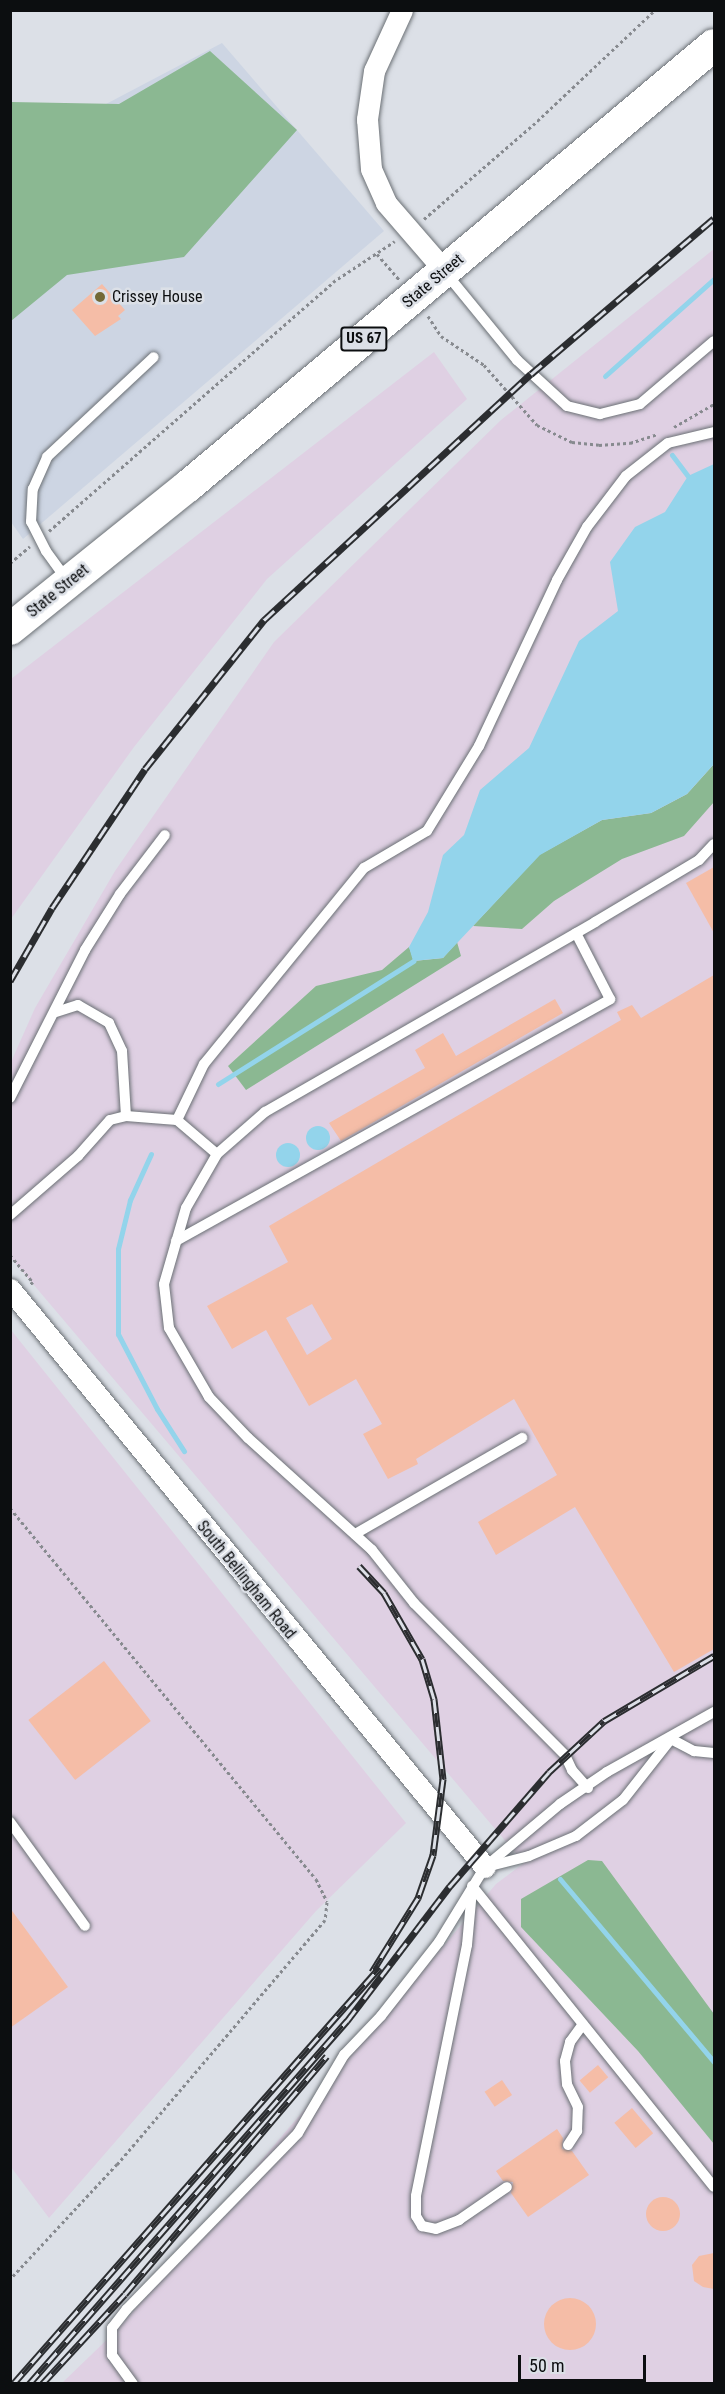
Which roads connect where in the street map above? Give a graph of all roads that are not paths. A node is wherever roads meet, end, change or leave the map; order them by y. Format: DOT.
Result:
graph roads {
  1 [pos="402,10"];
  2 [pos="714,45"];
  3 [pos="445,272"];
  4 [pos="714,341"];
  5 [pos="154,357"];
  6 [pos="714,432"];
  7 [pos="69,582"];
  8 [pos="10,629"];
  9 [pos="165,835"];
  10 [pos="714,844"];
  11 [pos="576,933"];
  12 [pos="56,1012"];
  13 [pos="10,1098"];
  14 [pos="126,1116"];
  15 [pos="177,1120"];
  16 [pos="217,1154"];
  17 [pos="10,1215"];
  18 [pos="176,1241"];
  19 [pos="10,1289"];
  20 [pos="522,1438"];
  21 [pos="355,1534"];
  22 [pos="714,1712"];
  23 [pos="671,1738"];
  24 [pos="714,1753"];
  25 [pos="588,1788"];
  26 [pos="10,1822"];
  27 [pos="485,1868"];
  28 [pos="472,1887"];
  29 [pos="85,1926"];
  30 [pos="583,2024"];
  31 [pos="568,2145"];
  32 [pos="507,2187"];
  33 [pos="714,2187"];
  34 [pos="132,2384"];
  1 -- 3 [label="street"];
  2 -- 3 [label="main road, State Street / US 67"];
  3 -- 4 [label="lane"];
  3 -- 7 [label="main road, State Street / US 67"];
  5 -- 7 [label="lane"];
  6 -- 15 [label="lane"];
  7 -- 8 [label="main road, State Street / US 67"];
  9 -- 12 [label="lane"];
  10 -- 11 [label="lane"];
  11 -- 16 [label="lane"];
  11 -- 18 [label="lane"];
  12 -- 13 [label="lane"];
  12 -- 14 [label="lane"];
  14 -- 15 [label="lane"];
  14 -- 17 [label="lane"];
  15 -- 16 [label="lane"];
  16 -- 18 [label="lane"];
  18 -- 21 [label="lane"];
  19 -- 27 [label="street, South Bellingham Road"];
  20 -- 21 [label="lane"];
  21 -- 25 [label="lane"];
  22 -- 23 [label="lane"];
  23 -- 24 [label="lane"];
  23 -- 25 [label="lane"];
  23 -- 27 [label="lane"];
  25 -- 27 [label="lane"];
  26 -- 29 [label="lane"];
  27 -- 28 [label="lane"];
  28 -- 30 [label="lane"];
  28 -- 32 [label="lane"];
  28 -- 34 [label="lane"];
  30 -- 31 [label="lane"];
  30 -- 33 [label="lane"];
}
